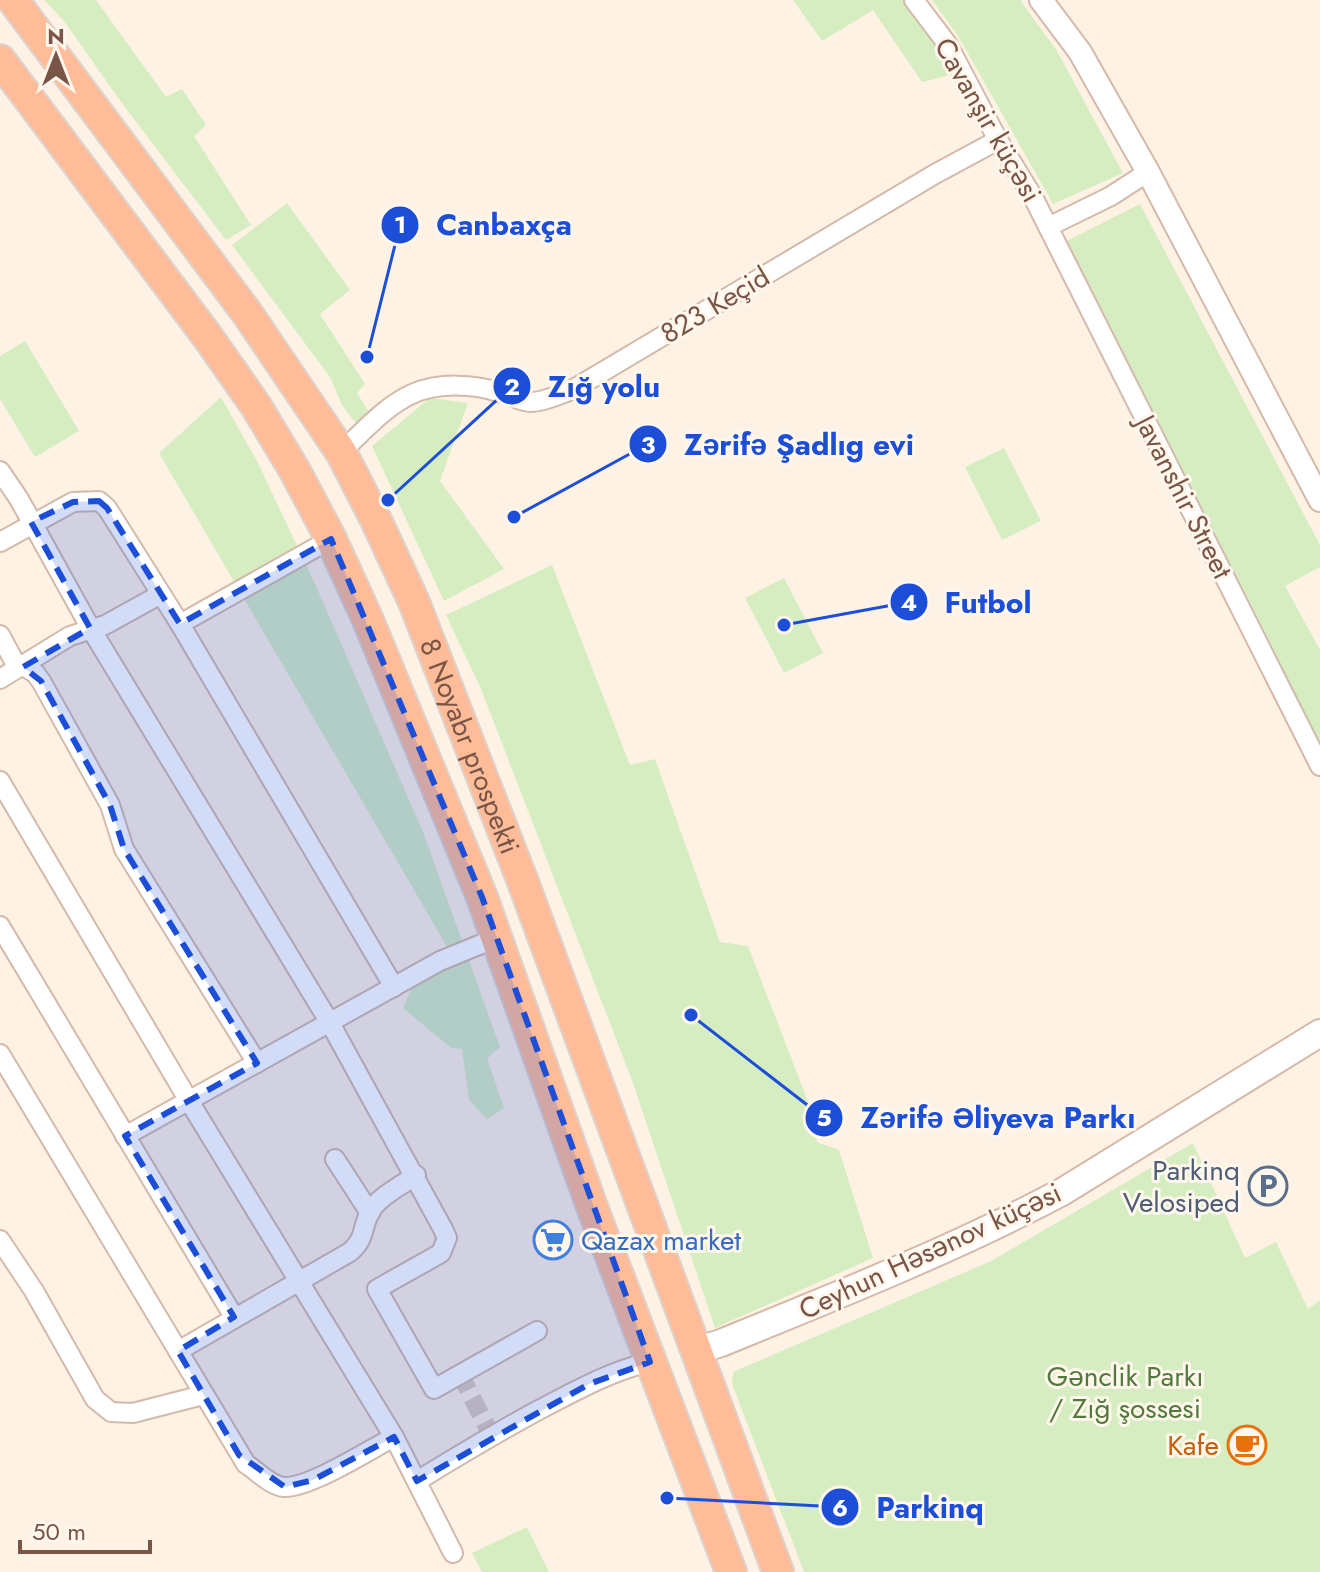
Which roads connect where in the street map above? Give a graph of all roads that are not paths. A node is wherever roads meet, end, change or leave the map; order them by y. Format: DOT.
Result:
graph roads {
  1 [pos="13,0"];
  2 [pos="914,0"];
  3 [pos="1041,0"];
  4 [pos="0,60"];
  5 [pos="998,140"];
  6 [pos="1148,172"];
  7 [pos="1048,227"];
  8 [pos="341,452"];
  9 [pos="0,471"];
  10 [pos="1320,500"];
  11 [pos="31,522"];
  12 [pos="331,539"];
  13 [pos="0,542"];
  14 [pos="161,594"];
  15 [pos="180,624"];
  16 [pos="91,629"];
  17 [pos="0,635"];
  18 [pos="23,667"];
  19 [pos="0,679"];
  20 [pos="1320,766"];
  21 [pos="0,781"];
  22 [pos="0,926"];
  23 [pos="496,938"];
  24 [pos="394,987"];
  25 [pos="330,1023"];
  26 [pos="1320,1033"];
  27 [pos="0,1054"];
  28 [pos="257,1063"];
  29 [pos="189,1101"];
  30 [pos="125,1136"];
  31 [pos="335,1159"];
  32 [pos="416,1175"];
  33 [pos="370,1213"];
  34 [pos="0,1240"];
  35 [pos="300,1282"];
  36 [pos="234,1317"];
  37 [pos="537,1331"];
  38 [pos="178,1351"];
  39 [pos="695,1351"];
  40 [pos="650,1362"];
  41 [pos="203,1395"];
  42 [pos="394,1437"];
  43 [pos="417,1481"];
  44 [pos="453,1553"];
  45 [pos="731,1572"];
  46 [pos="778,1572"];
  1 -- 8 [label="highway, 8 Noyabr prospekti"];
  2 -- 5 [label="street, Cavanşir küçəsi"];
  3 -- 6 [label="street"];
  4 -- 12 [label="highway, 8 Noyabr prospekti"];
  5 -- 7 [label="street, Cavanşir küçəsi"];
  5 -- 8 [label="street, 823 Keçid"];
  6 -- 7 [label="street, Cavanşir küçəsi"];
  6 -- 10 [label="street"];
  7 -- 20 [label="street, Javanshir Street"];
  8 -- 39 [label="highway, 8 Noyabr prospekti"];
  9 -- 11 [label="street"];
  11 -- 13 [label="street"];
  11 -- 14 [label="street"];
  11 -- 16 [label="street"];
  12 -- 15 [label="street"];
  12 -- 23 [label="highway, 8 Noyabr prospekti"];
  14 -- 15 [label="street"];
  14 -- 16 [label="street"];
  15 -- 24 [label="street"];
  16 -- 18 [label="street"];
  16 -- 25 [label="street"];
  17 -- 18 [label="street"];
  18 -- 19 [label="street"];
  18 -- 28 [label="street"];
  21 -- 29 [label="street"];
  22 -- 30 [label="street"];
  23 -- 24 [label="street"];
  23 -- 40 [label="highway, 8 Noyabr prospekti"];
  24 -- 25 [label="street"];
  25 -- 28 [label="street"];
  25 -- 32 [label="street"];
  26 -- 39 [label="main road, Ceyhun Həsənov küçəsi"];
  27 -- 38 [label="street"];
  28 -- 29 [label="street"];
  29 -- 30 [label="street"];
  29 -- 35 [label="street"];
  30 -- 36 [label="street"];
  31 -- 33 [label="street"];
  32 -- 33 [label="street"];
  32 -- 37 [label="street"];
  33 -- 35 [label="street"];
  34 -- 41 [label="street"];
  35 -- 36 [label="street"];
  35 -- 42 [label="street"];
  36 -- 38 [label="street"];
  38 -- 41 [label="street"];
  39 -- 40 [label="highway"];
  39 -- 46 [label="highway, 8 Noyabr prospekti"];
  40 -- 43 [label="street"];
  40 -- 45 [label="highway, 8 Noyabr prospekti"];
  41 -- 42 [label="street"];
  42 -- 43 [label="street"];
  43 -- 44 [label="street"];
}
